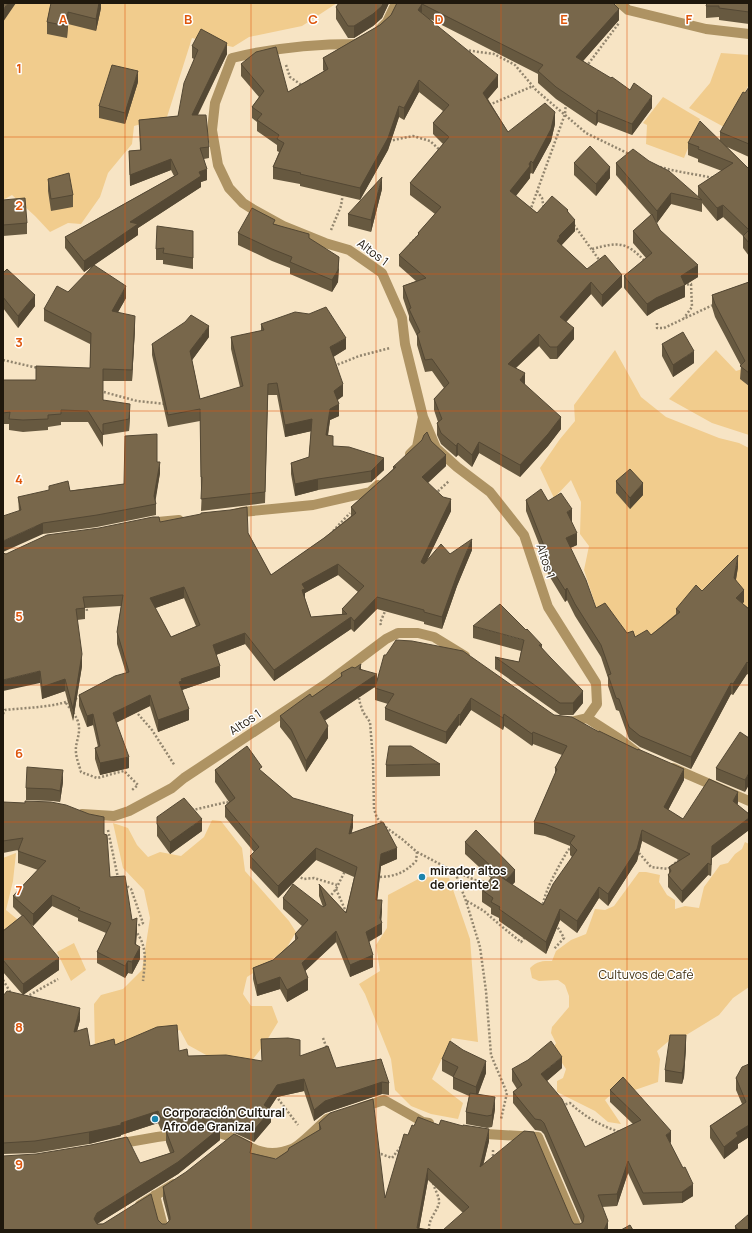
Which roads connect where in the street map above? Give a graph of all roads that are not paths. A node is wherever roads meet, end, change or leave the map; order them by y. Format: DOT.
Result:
graph roads {
  1 [pos="396,3"];
  2 [pos="624,6"];
  3 [pos="749,34"];
  4 [pos="423,417"];
  5 [pos="402,462"];
  6 [pos="386,477"];
  7 [pos="222,516"];
  8 [pos="191,519"];
  9 [pos="137,525"];
  10 [pos="471,660"];
  11 [pos="553,717"];
  12 [pos="586,718"];
  13 [pos="643,755"];
  14 [pos="662,764"];
  15 [pos="749,801"];
  16 [pos="72,812"];
  17 [pos="439,1125"];
  18 [pos="470,1131"];
  19 [pos="233,1138"];
  20 [pos="109,1145"];
  21 [pos="222,1147"];
  22 [pos="182,1179"];
  23 [pos="155,1196"];
  24 [pos="130,1211"];
  25 [pos="164,1230"];
  26 [pos="578,1230"];
  1 -- 4 [label="street, Altos 1"];
  2 -- 3 [label="street"];
  4 -- 5 [label="street"];
  4 -- 12 [label="street, Altos 1"];
  6 -- 7 [label="street"];
  8 -- 9 [label="street"];
  10 -- 16 [label="street, Altos 1"];
  11 -- 12 [label="street"];
  12 -- 13 [label="street"];
  14 -- 15 [label="street"];
  17 -- 19 [label="street"];
  18 -- 26 [label="street"];
  19 -- 20 [label="street"];
  19 -- 21 [label="street"];
  22 -- 23 [label="street"];
  23 -- 24 [label="street"];
  23 -- 25 [label="street"];
}
